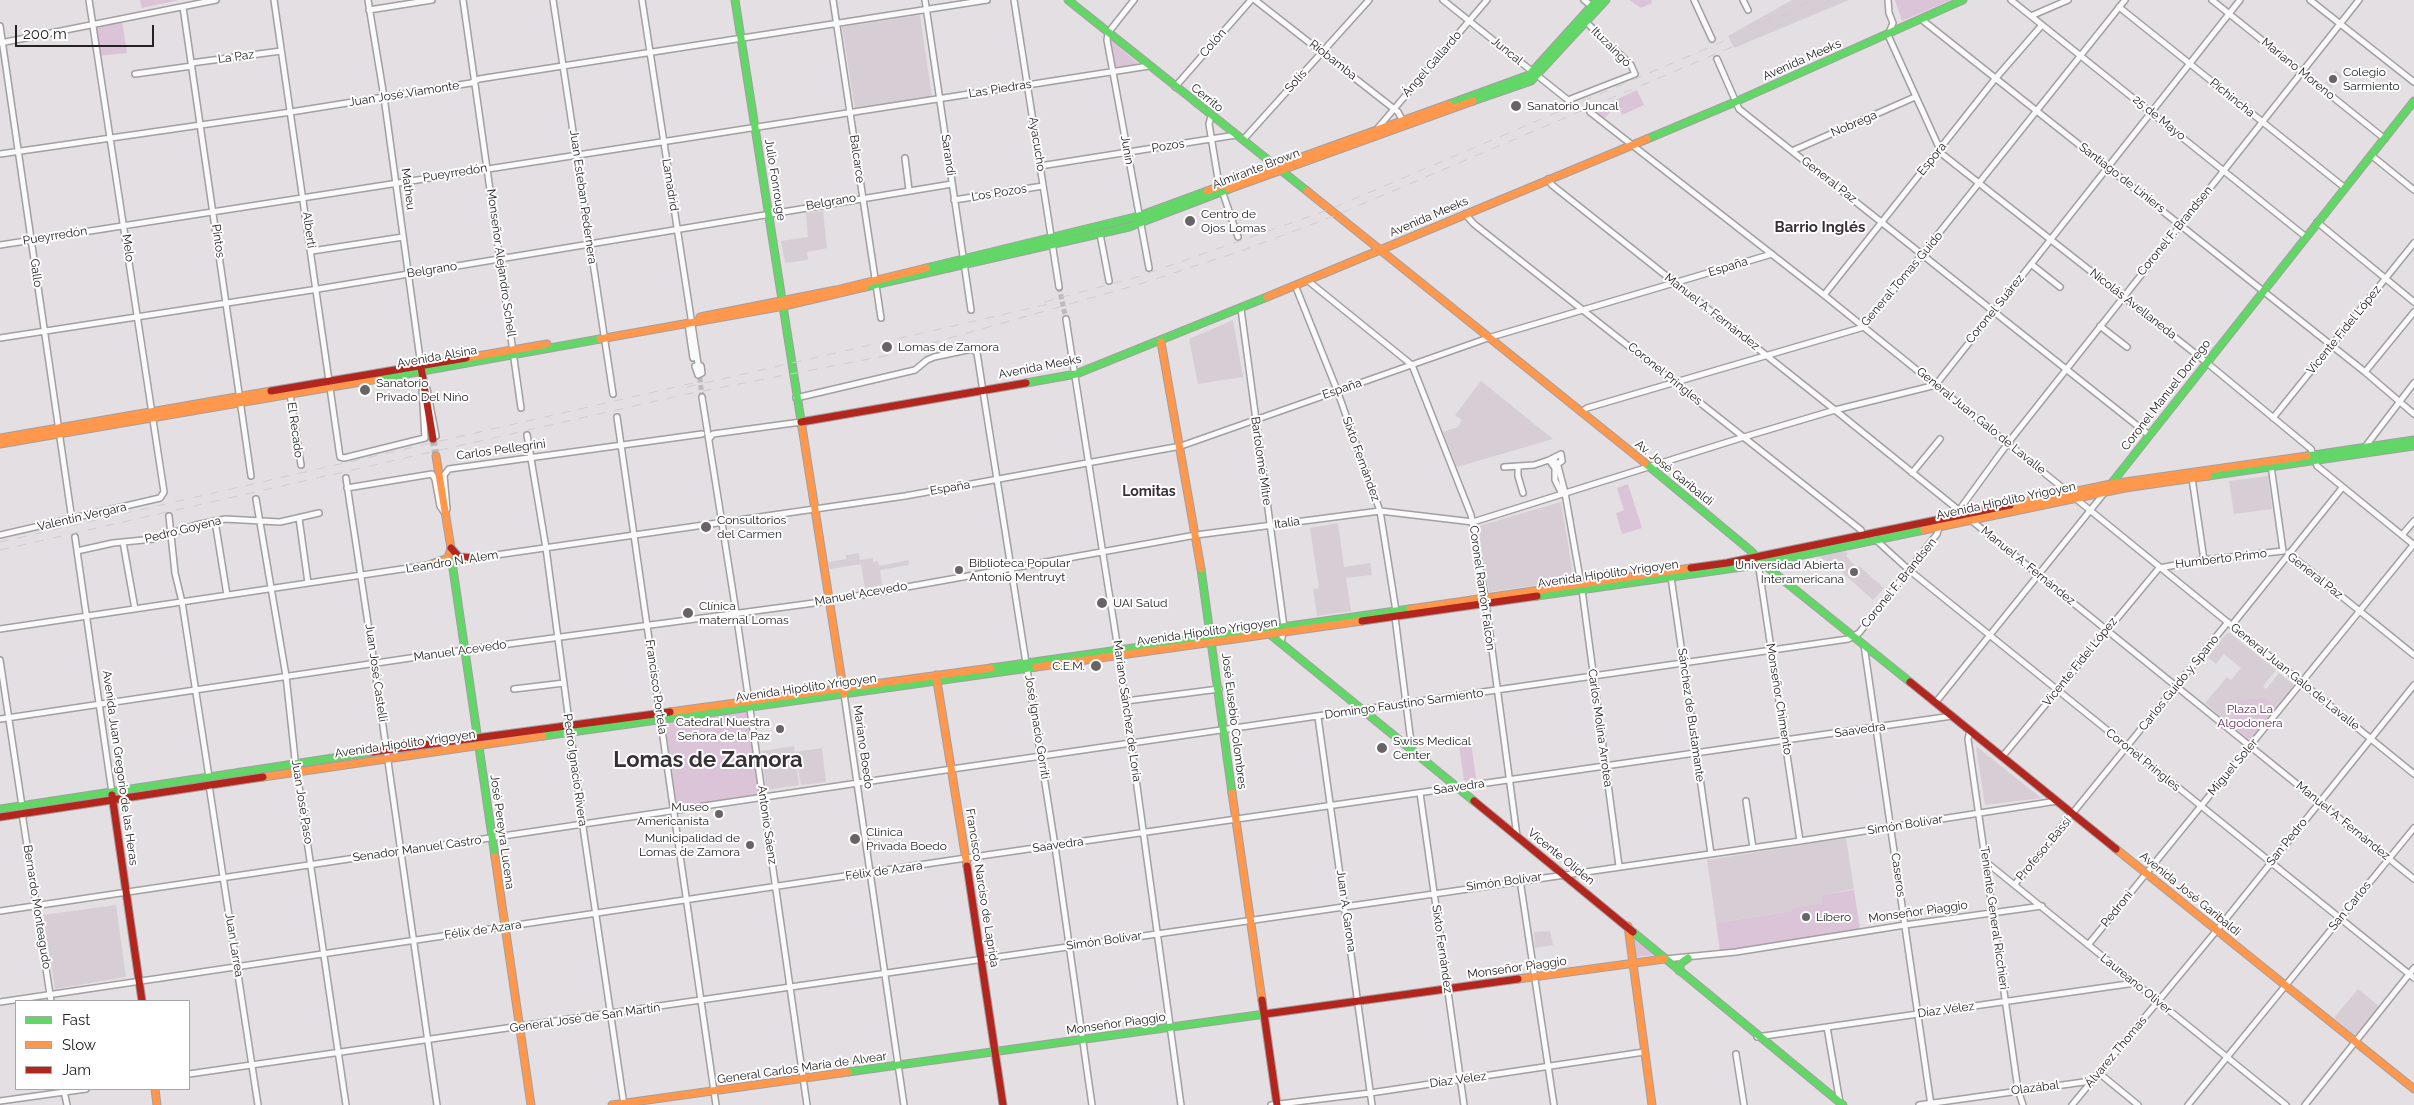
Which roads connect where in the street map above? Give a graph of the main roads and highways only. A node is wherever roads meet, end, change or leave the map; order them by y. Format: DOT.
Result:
graph roads {
  1 [pos="735,0"];
  2 [pos="1068,0"];
  3 [pos="1597,0"];
  4 [pos="1606,0"];
  5 [pos="1963,0"];
  6 [pos="1594,8"];
  7 [pos="1535,74"];
  8 [pos="2414,102"];
  9 [pos="1404,122"];
  10 [pos="1278,169"];
  11 [pos="1140,220"];
  12 [pos="1052,242"];
  13 [pos="1379,250"];
  14 [pos="876,284"];
  15 [pos="783,304"];
  16 [pos="1161,342"];
  17 [pos="513,352"];
  18 [pos="791,363"];
  19 [pos="421,369"];
  20 [pos="331,384"];
  21 [pos="240,400"];
  22 [pos="801,422"];
  23 [pos="59,430"];
  24 [pos="432,437"];
  25 [pos="0,438"];
  26 [pos="2414,440"];
  27 [pos="0,444"];
  28 [pos="2414,446"];
  29 [pos="436,456"];
  30 [pos="2313,457"];
  31 [pos="2111,484"];
  32 [pos="2072,495"];
  33 [pos="1940,523"];
  34 [pos="451,548"];
  35 [pos="476,558"];
  36 [pos="452,562"];
  37 [pos="1759,562"];
  38 [pos="426,566"];
  39 [pos="1581,587"];
  40 [pos="1267,632"];
  41 [pos="1213,640"];
  42 [pos="937,678"];
  43 [pos="843,691"];
  44 [pos="1952,716"];
  45 [pos="478,741"];
  46 [pos="113,796"];
  47 [pos="0,809"];
  48 [pos="22,810"];
  49 [pos="0,817"];
  50 [pos="1628,926"];
  51 [pos="1688,958"];
  52 [pos="1664,959"];
  53 [pos="1633,963"];
  54 [pos="1678,971"];
  55 [pos="142,1000"];
  56 [pos="1264,1014"];
  57 [pos="995,1052"];
  58 [pos="2414,1088"];
  59 [pos="155,1090"];
  60 [pos="624,1104"];
  61 [pos="1841,1104"];
  62 [pos="157,1105"];
  63 [pos="530,1105"];
  64 [pos="612,1105"];
  65 [pos="1003,1105"];
  66 [pos="1275,1105"];
  67 [pos="1652,1105"];
  1 -- 15 [label="main road, Julio Fonrouge"];
  2 -- 10 [label="main road, Cerrito"];
  3 -- 6 [label="main road, Almirante Brown"];
  4 -- 6 [label="main road, Almirante Brown"];
  5 -- 13 [label="main road, Avenida Meeks"];
  6 -- 7 [label="main road, Almirante Brown"];
  6 -- 7 [label="main road, Almirante Brown"];
  7 -- 9 [label="main road, Almirante Brown"];
  8 -- 31 [label="main road, Coronel Manuel Dorrego"];
  9 -- 10 [label="main road, Almirante Brown"];
  9 -- 10 [label="main road, Almirante Brown"];
  10 -- 11 [label="main road, Almirante Brown"];
  10 -- 13 [label="main road, Cerrito"];
  11 -- 12 [label="main road, Almirante Brown"];
  11 -- 12 [label="main road, Almirante Brown"];
  12 -- 14 [label="main road, Almirante Brown"];
  13 -- 16 [label="main road, Avenida Meeks"];
  13 -- 37 [label="main road, Av. José Garibaldi"];
  14 -- 15 [label="main road, Avenida Alsina"];
  15 -- 17 [label="main road, Avenida Alsina"];
  15 -- 18 [label="main road, Julio Fonrouge"];
  16 -- 22 [label="main road, Avenida Meeks"];
  16 -- 41 [label="main road, José Eusebio Colombres"];
  17 -- 19 [label="main road, Avenida Alsina"];
  17 -- 19 [label="main road, Avenida Alsina"];
  18 -- 22 [label="main road, Mariano Boedo"];
  19 -- 20 [label="main road, Avenida Alsina"];
  19 -- 20 [label="main road, Avenida Alsina"];
  19 -- 24 [label="main road, Matheu"];
  20 -- 21 [label="main road, Avenida Alsina"];
  20 -- 21 [label="main road, Avenida Alsina"];
  21 -- 23 [label="main road, Avenida Alsina"];
  22 -- 43 [label="main road, Mariano Boedo"];
  23 -- 25 [label="main road, Avenida Alsina"];
  23 -- 27 [label="main road, Avenida Alsina"];
  26 -- 30 [label="main road, Avenida Hipólito Yrigoyen"];
  28 -- 30 [label="main road, Avenida Hipólito Yrigoyen"];
  29 -- 34 [label="main road"];
  30 -- 31 [label="main road, Avenida Hipólito Yrigoyen"];
  30 -- 32 [label="main road, Avenida Hipólito Yrigoyen"];
  31 -- 32 [label="main road, Avenida Hipólito Yrigoyen"];
  32 -- 33 [label="main road, Avenida Hipólito Yrigoyen"];
  32 -- 33 [label="main road, Avenida Hipólito Yrigoyen"];
  33 -- 37 [label="main road, Avenida Hipólito Yrigoyen"];
  33 -- 37 [label="main road, Avenida Hipólito Yrigoyen"];
  34 -- 35 [label="main road"];
  34 -- 38 [label="main road"];
  36 -- 45 [label="main road, José Pereyra Lucena"];
  37 -- 39 [label="main road, Avenida Hipólito Yrigoyen"];
  37 -- 39 [label="main road, Avenida Hipólito Yrigoyen"];
  37 -- 44 [label="main road, Av. José Garibaldi"];
  39 -- 40 [label="main road, Avenida Hipólito Yrigoyen"];
  40 -- 41 [label="main road, Avenida Hipólito Yrigoyen"];
  40 -- 50 [label="main road, Vicente Oliden"];
  41 -- 42 [label="main road, Avenida Hipólito Yrigoyen"];
  41 -- 56 [label="main road, José Eusebio Colombres"];
  42 -- 43 [label="main road, Avenida Hipólito Yrigoyen"];
  42 -- 57 [label="main road, Francisco Narciso de Laprida"];
  43 -- 45 [label="main road, Avenida Hipólito Yrigoyen"];
  44 -- 58 [label="main road, Avenida José Garibaldi"];
  45 -- 46 [label="main road, Avenida Hipólito Yrigoyen"];
  45 -- 63 [label="main road, José Pereyra Lucena"];
  46 -- 48 [label="main road, Avenida Hipólito Yrigoyen"];
  46 -- 55 [label="main road, Avenida Juan Gregorio de las Heras"];
  47 -- 48 [label="main road, Avenida Hipólito Yrigoyen"];
  48 -- 49 [label="main road, Avenida Hipólito Yrigoyen"];
  50 -- 52 [label="main road, Vicente Oliden"];
  50 -- 53 [label="main road"];
  51 -- 54 [label="main road"];
  52 -- 53 [label="main road, Monseñor Piaggio"];
  52 -- 54 [label="main road, Vicente Oliden"];
  53 -- 56 [label="main road, Monseñor Piaggio"];
  53 -- 67 [label="main road"];
  54 -- 61 [label="main road, Vicente Oliden"];
  56 -- 57 [label="main road, Monseñor Piaggio"];
  56 -- 66 [label="main road, José Eusebio Colombres"];
  57 -- 60 [label="main road, General Carlos María de Alvear"];
  57 -- 65 [label="main road, Francisco Narciso de Laprida"];
  59 -- 62 [label="main road"];
  60 -- 64 [label="main road, General Carlos María de Alvear"];
}
